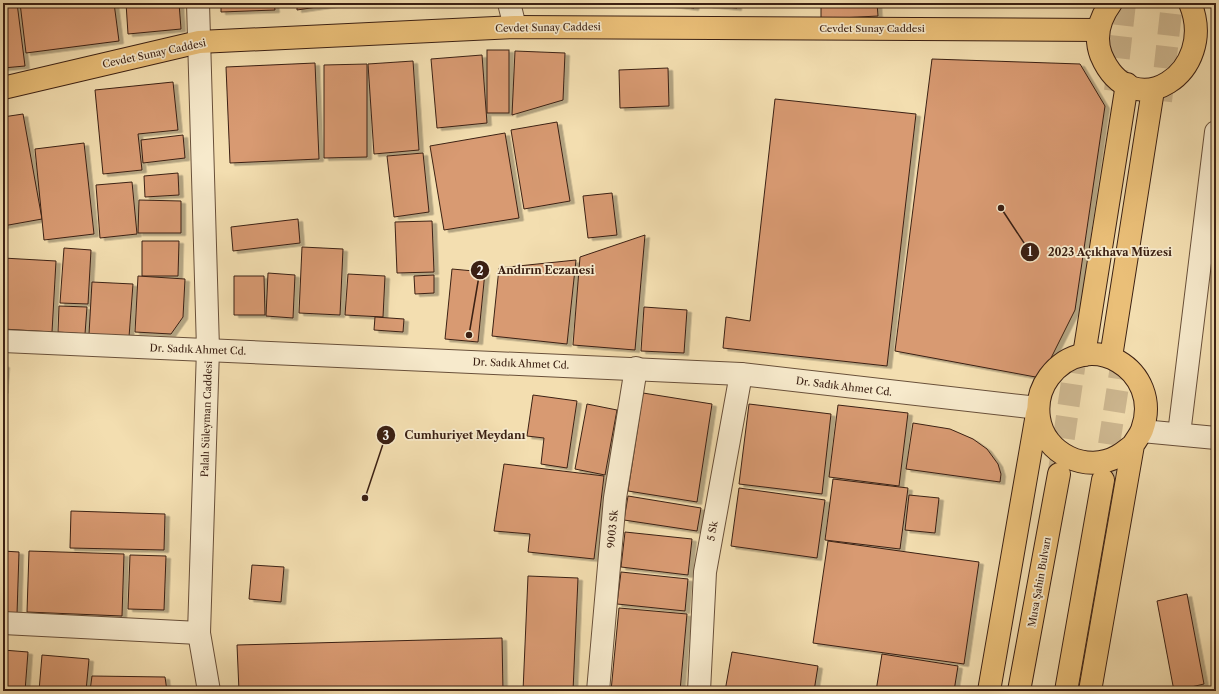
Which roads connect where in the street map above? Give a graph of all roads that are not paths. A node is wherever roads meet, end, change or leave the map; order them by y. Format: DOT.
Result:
graph roads {
  1 [pos="198,3"];
  2 [pos="509,3"];
  3 [pos="1111,3"];
  4 [pos="1199,9"];
  5 [pos="515,27"];
  6 [pos="1098,30"];
  7 [pos="1209,36"];
  8 [pos="199,42"];
  9 [pos="1127,84"];
  10 [pos="3,88"];
  11 [pos="1153,90"];
  12 [pos="1216,132"];
  13 [pos="3,341"];
  14 [pos="208,349"];
  15 [pos="1084,354"];
  16 [pos="1111,357"];
  17 [pos="636,368"];
  18 [pos="741,374"];
  19 [pos="1038,408"];
  20 [pos="1179,434"];
  21 [pos="1137,438"];
  22 [pos="1216,438"];
  23 [pos="1059,474"];
  24 [pos="1103,480"];
  25 [pos="3,623"];
  26 [pos="199,633"];
  27 [pos="209,691"];
  28 [pos="598,691"];
  29 [pos="699,691"];
  30 [pos="989,691"];
  31 [pos="1019,691"];
  32 [pos="1066,691"];
  33 [pos="1090,691"];
  1 -- 8 [label="street, Palalı Süleyman Caddesi"];
  2 -- 5 [label="street"];
  3 -- 6 [label="main road"];
  4 -- 7 [label="main road"];
  5 -- 6 [label="main road, Cevdet Sunay Caddesi"];
  5 -- 8 [label="main road, Cevdet Sunay Caddesi"];
  6 -- 9 [label="main road"];
  7 -- 11 [label="main road"];
  8 -- 10 [label="main road, Cevdet Sunay Caddesi"];
  8 -- 14 [label="street, Palalı Süleyman Caddesi"];
  9 -- 11 [label="main road"];
  9 -- 15 [label="main road"];
  11 -- 16 [label="main road"];
  12 -- 20 [label="street"];
  13 -- 14 [label="street, Dr. Sadık Ahmet Cd."];
  14 -- 17 [label="street, Dr. Sadık Ahmet Cd."];
  14 -- 26 [label="street, Palalı Süleyman Caddesi"];
  15 -- 16 [label="main road"];
  15 -- 19 [label="main road"];
  16 -- 21 [label="main road"];
  17 -- 18 [label="street, Dr. Sadık Ahmet Cd."];
  17 -- 28 [label="street, 9003 Sk"];
  18 -- 19 [label="street, Dr. Sadık Ahmet Cd."];
  18 -- 29 [label="street, 5 Sk"];
  19 -- 21 [label="main road"];
  19 -- 30 [label="main road"];
  20 -- 21 [label="street"];
  20 -- 22 [label="street"];
  21 -- 33 [label="main road"];
  23 -- 31 [label="main road, Musa Şahin Bulvarı"];
  24 -- 32 [label="main road"];
  25 -- 26 [label="street"];
  26 -- 27 [label="street, Palalı Süleyman Caddesi"];
}
